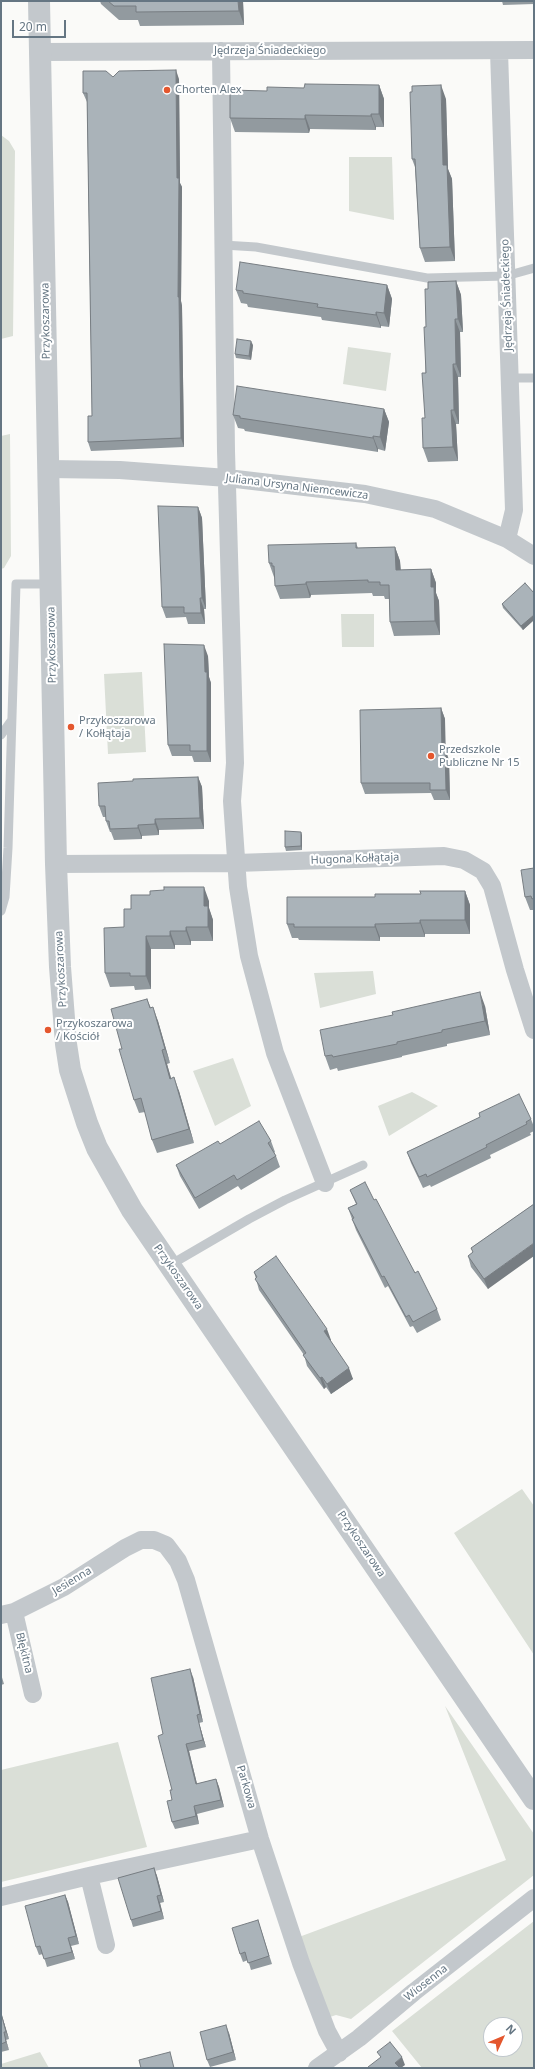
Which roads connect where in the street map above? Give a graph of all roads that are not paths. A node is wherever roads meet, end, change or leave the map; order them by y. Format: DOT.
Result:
graph roads {
  1 [pos="39,1"];
  2 [pos="499,50"];
  3 [pos="534,50"];
  4 [pos="221,51"];
  5 [pos="40,52"];
  6 [pos="223,245"];
  7 [pos="534,268"];
  8 [pos="506,276"];
  9 [pos="510,378"];
  10 [pos="534,378"];
  11 [pos="48,469"];
  12 [pos="227,478"];
  13 [pos="507,539"];
  14 [pos="534,556"];
  15 [pos="51,584"];
  16 [pos="11,721"];
  17 [pos="1,735"];
  18 [pos="236,863"];
  19 [pos="56,864"];
  20 [pos="1,911"];
  21 [pos="534,1030"];
  22 [pos="363,1165"];
  23 [pos="325,1183"];
  24 [pos="170,1265"];
  25 [pos="141,1540"];
  26 [pos="7,1614"];
  27 [pos="34,1694"];
  28 [pos="533,1796"];
  29 [pos="260,1838"];
  30 [pos="89,1876"];
  31 [pos="1,1897"];
  32 [pos="534,1898"];
  33 [pos="106,1945"];
  34 [pos="339,2053"];
  35 [pos="317,2068"];
  1 -- 5 [label="street, Przykoszarowa"];
  2 -- 3 [label="street, Jędrzeja Śniadeckiego"];
  2 -- 4 [label="street, Jędrzeja Śniadeckiego"];
  2 -- 8 [label="street, Jędrzeja Śniadeckiego"];
  4 -- 5 [label="street, Jędrzeja Śniadeckiego"];
  4 -- 6 [label="street"];
  5 -- 11 [label="street, Przykoszarowa"];
  6 -- 8 [label="lane"];
  6 -- 12 [label="street"];
  7 -- 8 [label="lane"];
  8 -- 9 [label="street, Jędrzeja Śniadeckiego"];
  9 -- 10 [label="lane"];
  9 -- 13 [label="street, Jędrzeja Śniadeckiego"];
  11 -- 12 [label="street, Juliana Ursyna Niemcewicza"];
  11 -- 15 [label="street, Przykoszarowa"];
  12 -- 13 [label="street, Juliana Ursyna Niemcewicza"];
  12 -- 18 [label="street"];
  13 -- 14 [label="street, Juliana Ursyna Niemcewicza"];
  15 -- 16 [label="lane"];
  15 -- 19 [label="street, Przykoszarowa"];
  16 -- 17 [label="lane"];
  16 -- 20 [label="lane"];
  18 -- 19 [label="street, Hugona Kołłątaja"];
  18 -- 21 [label="street, Hugona Kołłątaja"];
  18 -- 23 [label="street"];
  19 -- 24 [label="street, Przykoszarowa"];
  22 -- 23 [label="lane"];
  23 -- 24 [label="lane"];
  24 -- 28 [label="street, Przykoszarowa"];
  25 -- 26 [label="street, Jesienna"];
  25 -- 29 [label="street, Parkowa"];
  26 -- 27 [label="street, Błękitna"];
  29 -- 30 [label="street"];
  29 -- 34 [label="street, Parkowa"];
  30 -- 31 [label="street"];
  30 -- 33 [label="street"];
  32 -- 34 [label="street, Wiosenna"];
  34 -- 35 [label="street, Wiosenna"];
}
